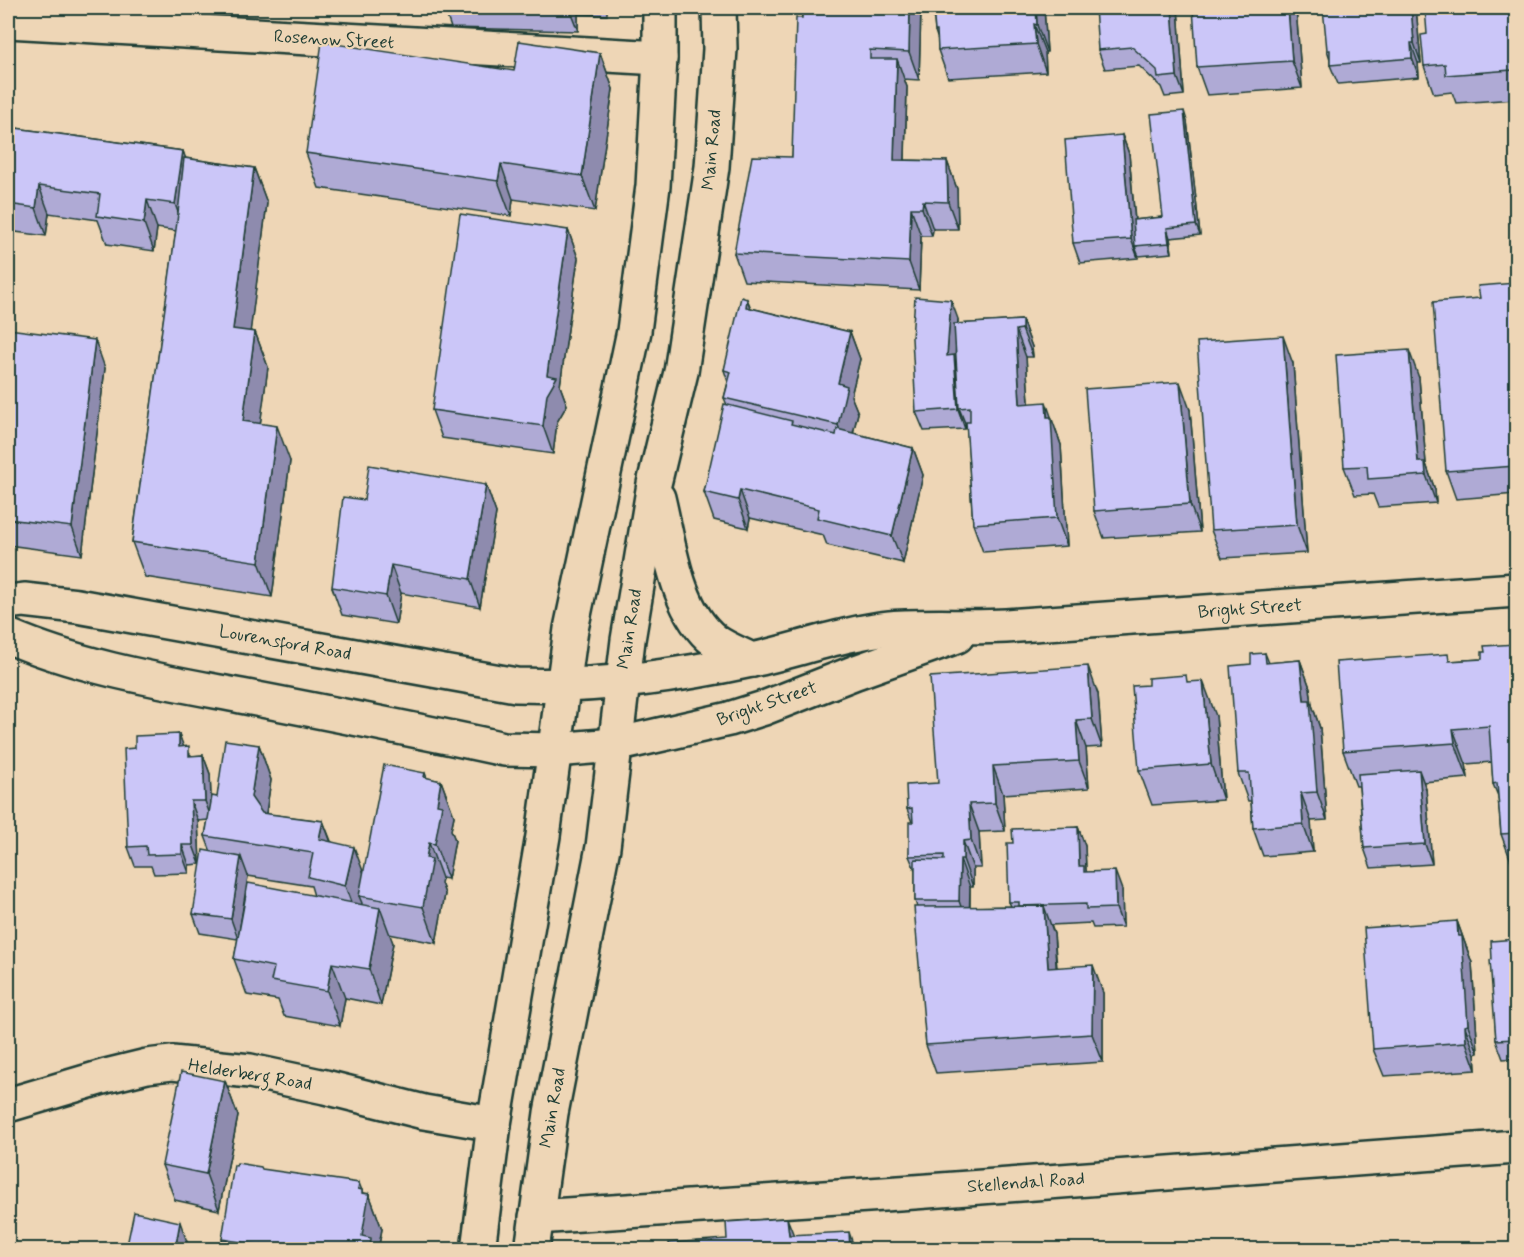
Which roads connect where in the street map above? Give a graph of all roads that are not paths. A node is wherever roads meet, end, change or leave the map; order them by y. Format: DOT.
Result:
graph roads {
  1 [pos="660,8"];
  2 [pos="719,8"];
  3 [pos="8,21"];
  4 [pos="660,58"];
  5 [pos="654,484"];
  6 [pos="1516,590"];
  7 [pos="8,602"];
  8 [pos="984,627"];
  9 [pos="8,636"];
  10 [pos="752,660"];
  11 [pos="622,682"];
  12 [pos="563,687"];
  13 [pos="615,745"];
  14 [pos="555,750"];
  15 [pos="8,1105"];
  16 [pos="494,1124"];
  17 [pos="1516,1147"];
  18 [pos="536,1217"];
  19 [pos="478,1250"];
  20 [pos="532,1250"];
  1 -- 4 [label="street"];
  2 -- 5 [label="street, Main Road"];
  3 -- 4 [label="street, Rosenow Street"];
  4 -- 12 [label="street"];
  5 -- 10 [label="street"];
  5 -- 11 [label="street, Main Road"];
  6 -- 8 [label="street, Bright Street"];
  7 -- 12 [label="street, Lourensford Road"];
  8 -- 10 [label="street, Bright Street"];
  8 -- 13 [label="street, Bright Street"];
  9 -- 14 [label="street"];
  10 -- 11 [label="street, Bright Street"];
  11 -- 12 [label="street, Lourensford Road"];
  11 -- 13 [label="street, Main Road"];
  12 -- 14 [label="street"];
  13 -- 14 [label="street, Bright Street"];
  13 -- 18 [label="street, Main Road"];
  14 -- 16 [label="street"];
  15 -- 16 [label="street, Helderberg Road"];
  16 -- 19 [label="street"];
  17 -- 18 [label="street, Stellendal Road"];
  18 -- 20 [label="street, Main Road"];
}
